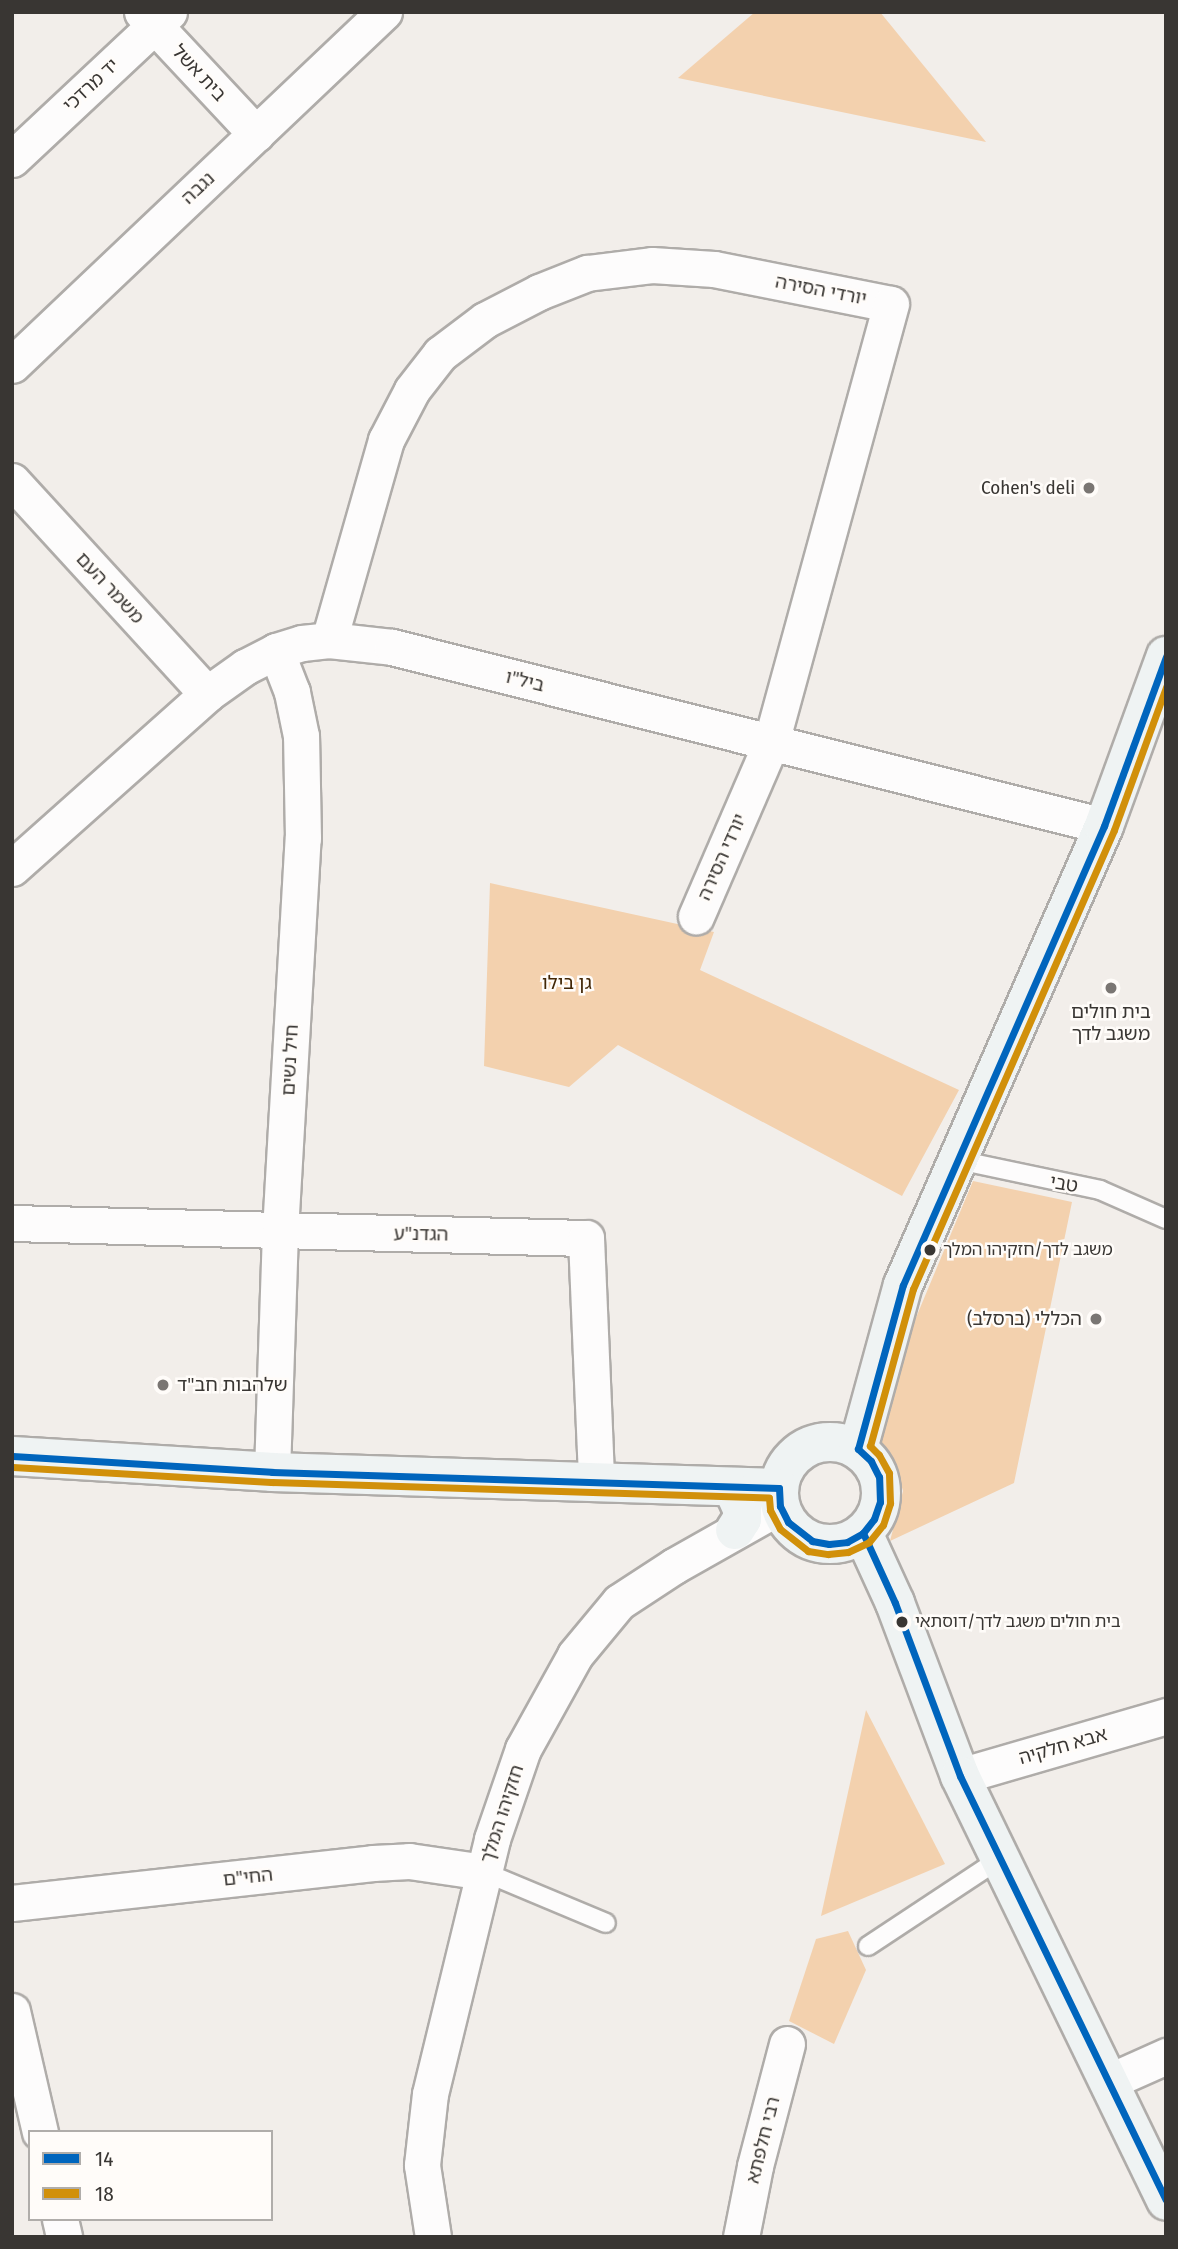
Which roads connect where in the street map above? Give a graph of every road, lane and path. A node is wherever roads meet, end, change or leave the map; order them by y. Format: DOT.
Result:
graph roads {
  1 [pos="384,12"];
  2 [pos="155,17"];
  3 [pos="256,134"];
  4 [pos="12,159"];
  5 [pos="12,365"];
  6 [pos="12,481"];
  7 [pos="329,640"];
  8 [pos="276,651"];
  9 [pos="1166,656"];
  10 [pos="207,694"];
  11 [pos="772,743"];
  12 [pos="1104,825"];
  13 [pos="12,868"];
  14 [pos="696,916"];
  15 [pos="958,1160"];
  16 [pos="1166,1219"];
  17 [pos="12,1223"];
  18 [pos="280,1231"];
  19 [pos="858,1449"];
  20 [pos="12,1456"];
  21 [pos="272,1472"];
  22 [pos="596,1481"];
  23 [pos="728,1487"];
  24 [pos="780,1497"];
  25 [pos="735,1530"];
  26 [pos="863,1533"];
  27 [pos="1166,1716"];
  28 [pos="960,1776"];
  29 [pos="998,1860"];
  30 [pos="484,1872"];
  31 [pos="12,1903"];
  32 [pos="606,1923"];
  33 [pos="868,1945"];
  34 [pos="12,2011"];
  35 [pos="786,2044"];
  36 [pos="1166,2056"];
  37 [pos="1108,2081"];
  38 [pos="40,2130"];
  39 [pos="1166,2202"];
  40 [pos="433,2237"];
  41 [pos="741,2237"];
  1 -- 3 [label="street, נגבה"];
  2 -- 3 [label="street, בית אשל"];
  2 -- 4 [label="street, יד מרדכי"];
  3 -- 5 [label="street, נגבה"];
  6 -- 10 [label="street, משמר העם"];
  7 -- 8 [label="street, ביל\"ו"];
  7 -- 11 [label="street, ביל\"ו"];
  7 -- 11 [label="street, יורדי הסירה"];
  8 -- 10 [label="street, ביל\"ו"];
  8 -- 18 [label="street, חיל נשים"];
  9 -- 12 [label="street"];
  10 -- 13 [label="street, ביל\"ו"];
  11 -- 12 [label="street, ביל\"ו"];
  11 -- 14 [label="street, יורדי הסירה"];
  12 -- 15 [label="street"];
  15 -- 16 [label="lane, טבי"];
  15 -- 19 [label="street"];
  17 -- 18 [label="street, הגדנ\"ע"];
  18 -- 21 [label="street, חיל נשים"];
  18 -- 22 [label="street, הגדנ\"ע"];
  19 -- 24 [label="street"];
  19 -- 26 [label="street"];
  20 -- 21 [label="street"];
  21 -- 22 [label="street"];
  22 -- 23 [label="street"];
  23 -- 24 [label="street"];
  23 -- 25 [label="street"];
  24 -- 25 [label="street, חזקיהו המלך"];
  24 -- 26 [label="street"];
  25 -- 30 [label="street, חזקיהו המלך"];
  26 -- 28 [label="street"];
  27 -- 28 [label="street, אבא חלקיה"];
  28 -- 29 [label="street"];
  29 -- 33 [label="lane"];
  29 -- 37 [label="street"];
  30 -- 31 [label="street, החי\"ם"];
  30 -- 32 [label="lane"];
  30 -- 40 [label="street, חזקיהו המלך"];
  34 -- 38 [label="street"];
  35 -- 41 [label="street, רבי חלפתא"];
  36 -- 37 [label="street"];
  37 -- 39 [label="street"];
}
